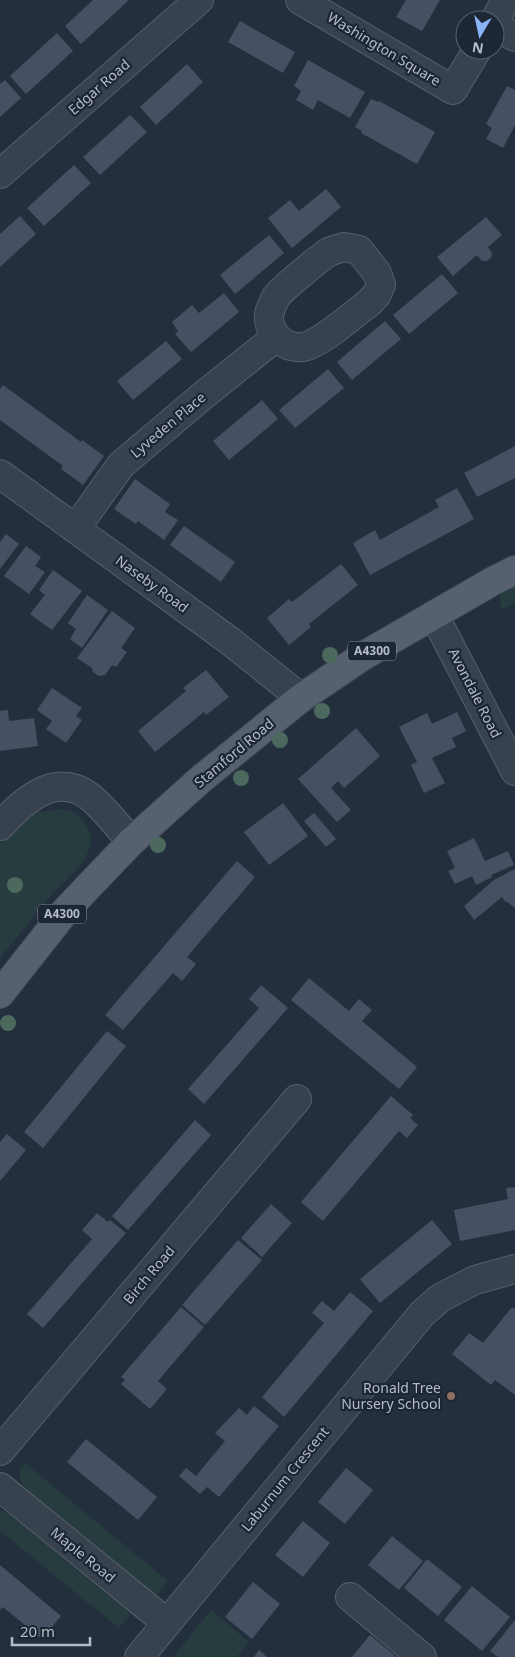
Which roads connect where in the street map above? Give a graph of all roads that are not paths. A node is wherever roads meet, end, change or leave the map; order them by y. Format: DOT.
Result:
graph roads {
  1 [pos="199,0"];
  2 [pos="300,0"];
  3 [pos="471,60"];
  4 [pos="0,174"];
  5 [pos="276,337"];
  6 [pos="0,474"];
  7 [pos="76,528"];
  8 [pos="515,570"];
  9 [pos="434,614"];
  10 [pos="301,698"];
  11 [pos="515,771"];
  12 [pos="0,826"];
  13 [pos="132,842"];
  14 [pos="0,994"];
  15 [pos="297,1099"];
  16 [pos="515,1269"];
  17 [pos="0,1452"];
  18 [pos="0,1487"];
  19 [pos="350,1597"];
  20 [pos="167,1623"];
  21 [pos="139,1657"];
  22 [pos="422,1657"];
  1 -- 4 [label="street, Edgar Road"];
  2 -- 3 [label="street, Washington Square"];
  5 -- 7 [label="street, Lyveden Place"];
  6 -- 7 [label="street, Naseby Road"];
  7 -- 10 [label="street, Naseby Road"];
  8 -- 9 [label="main road, Stamford Road / A4300"];
  9 -- 10 [label="main road, Stamford Road / A4300"];
  9 -- 11 [label="street, Avondale Road"];
  10 -- 13 [label="main road, Stamford Road / A4300"];
  12 -- 13 [label="street"];
  13 -- 14 [label="main road, Stamford Road / A4300"];
  15 -- 17 [label="street, Birch Road"];
  16 -- 20 [label="street, Laburnum Crescent"];
  18 -- 20 [label="street, Maple Road"];
  19 -- 22 [label="street"];
  20 -- 21 [label="street, Laburnum Crescent"];
}
